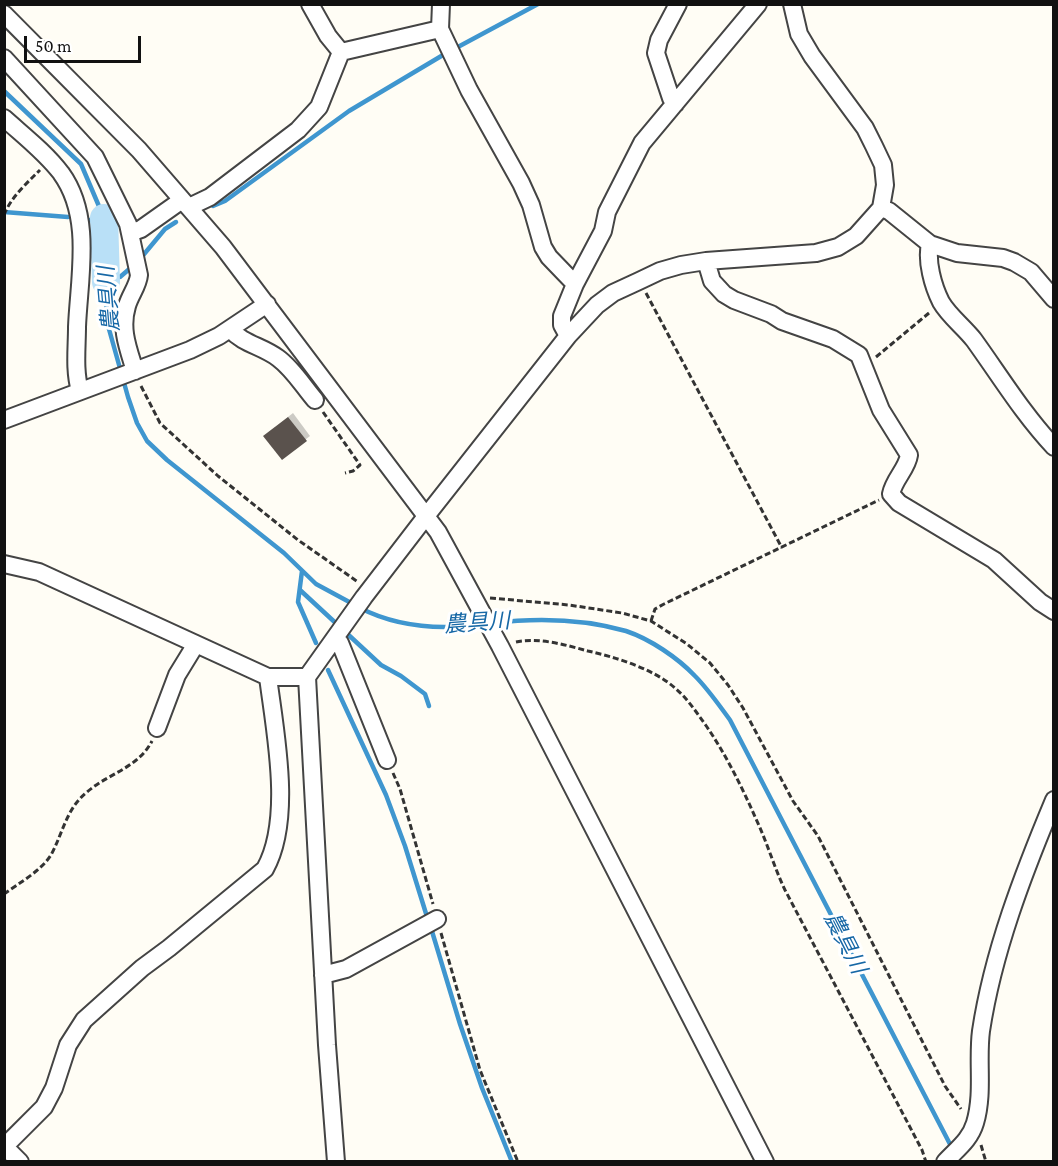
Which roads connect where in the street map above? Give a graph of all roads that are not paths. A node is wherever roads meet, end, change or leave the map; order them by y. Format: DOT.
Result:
graph roads {
  1 [pos="310,4"];
  2 [pos="441,4"];
  3 [pos="678,4"];
  4 [pos="758,4"];
  5 [pos="792,4"];
  6 [pos="4,14"];
  7 [pos="440,29"];
  8 [pos="341,52"];
  9 [pos="4,58"];
  10 [pos="675,104"];
  11 [pos="4,118"];
  12 [pos="185,204"];
  13 [pos="880,208"];
  14 [pos="130,233"];
  15 [pos="930,244"];
  16 [pos="706,261"];
  17 [pos="575,284"];
  18 [pos="1053,299"];
  19 [pos="267,304"];
  20 [pos="230,329"];
  21 [pos="568,336"];
  22 [pos="131,372"];
  23 [pos="85,389"];
  24 [pos="315,400"];
  25 [pos="4,420"];
  26 [pos="1053,447"];
  27 [pos="427,515"];
  28 [pos="4,564"];
  29 [pos="1053,611"];
  30 [pos="337,635"];
  31 [pos="196,644"];
  32 [pos="268,676"];
  33 [pos="307,677"];
  34 [pos="157,728"];
  35 [pos="387,760"];
  36 [pos="1053,800"];
  37 [pos="432,922"];
  38 [pos="323,975"];
  39 [pos="5,1146"];
  40 [pos="20,1161"];
  41 [pos="336,1161"];
  42 [pos="765,1161"];
  43 [pos="945,1161"];
  1 -- 8 [label="street"];
  2 -- 7 [label="street"];
  3 -- 10 [label="street"];
  4 -- 10 [label="street"];
  5 -- 13 [label="street"];
  6 -- 12 [label="street"];
  7 -- 8 [label="street"];
  7 -- 17 [label="street"];
  8 -- 12 [label="street"];
  9 -- 14 [label="street"];
  10 -- 17 [label="street"];
  11 -- 23 [label="street"];
  12 -- 14 [label="street"];
  12 -- 19 [label="street"];
  13 -- 15 [label="street"];
  13 -- 16 [label="street"];
  14 -- 22 [label="street"];
  15 -- 18 [label="street"];
  15 -- 26 [label="street"];
  16 -- 21 [label="street"];
  16 -- 29 [label="street"];
  17 -- 21 [label="street"];
  19 -- 20 [label="street"];
  19 -- 27 [label="street"];
  20 -- 22 [label="street"];
  20 -- 24 [label="street"];
  21 -- 27 [label="street"];
  22 -- 23 [label="street"];
  23 -- 25 [label="street"];
  27 -- 30 [label="street"];
  27 -- 42 [label="street"];
  28 -- 31 [label="street"];
  30 -- 33 [label="street"];
  30 -- 35 [label="street"];
  31 -- 32 [label="street"];
  31 -- 34 [label="street"];
  32 -- 33 [label="street"];
  32 -- 39 [label="street"];
  33 -- 38 [label="street"];
  36 -- 43 [label="street"];
  37 -- 38 [label="street"];
  38 -- 41 [label="street"];
  39 -- 40 [label="street"];
}
